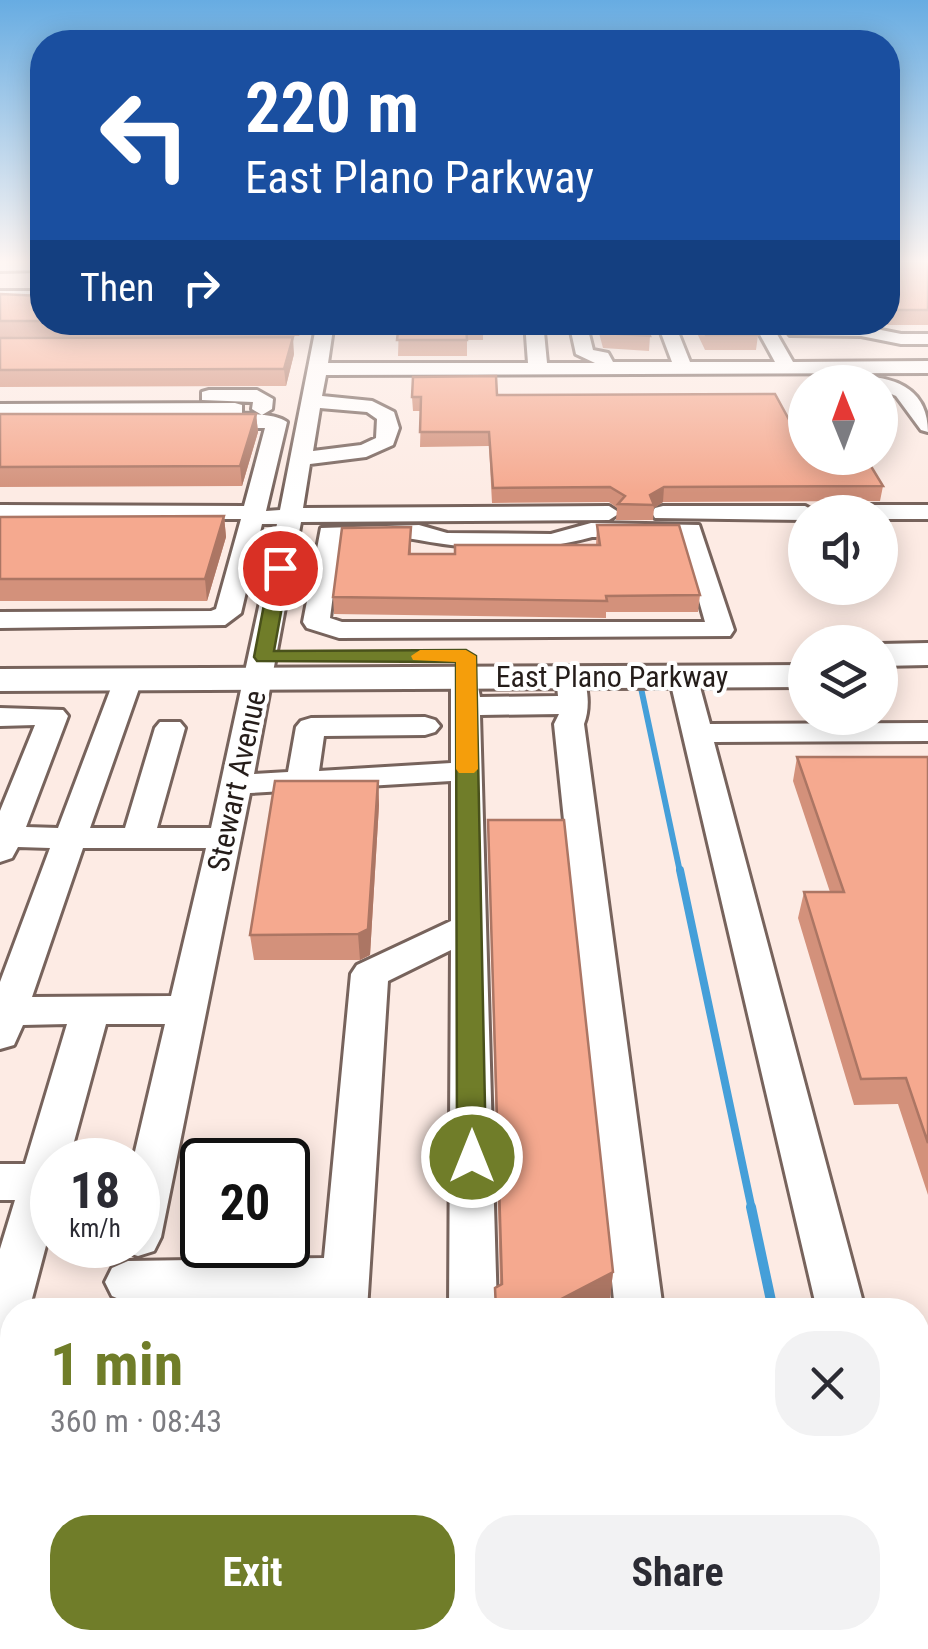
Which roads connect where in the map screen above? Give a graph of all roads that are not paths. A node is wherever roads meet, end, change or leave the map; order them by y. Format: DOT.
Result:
graph roads {
  1 [pos="323,339"];
  2 [pos="535,339"];
  3 [pos="582,339"];
  4 [pos="672,339"];
  5 [pos="771,339"];
  6 [pos="797,339"];
  7 [pos="901,339"];
  8 [pos="928,339"];
  9 [pos="294,346"];
  10 [pos="322,346"];
  11 [pos="784,361"];
  12 [pos="815,361"];
  13 [pos="604,362"];
  14 [pos="681,362"];
  15 [pos="922,364"];
  16 [pos="825,365"];
  17 [pos="538,368"];
  18 [pos="317,369"];
  19 [pos="788,374"];
  20 [pos="498,376"];
  21 [pos="898,386"];
  22 [pos="0,397"];
  23 [pos="352,403"];
  24 [pos="310,405"];
  25 [pos="262,409"];
  26 [pos="0,410"];
  27 [pos="173,416"];
  28 [pos="0,423"];
  29 [pos="928,426"];
  30 [pos="300,459"];
  31 [pos="0,512"];
  32 [pos="788,512"];
  33 [pos="898,512"];
  34 [pos="928,512"];
  35 [pos="254,515"];
  36 [pos="288,524"];
  37 [pos="329,534"];
  38 [pos="273,605"];
  39 [pos="230,606"];
  40 [pos="0,620"];
  41 [pos="928,654"];
  42 [pos="898,655"];
  43 [pos="788,656"];
  44 [pos="0,657"];
  45 [pos="680,666"];
  46 [pos="261,668"];
  47 [pos="466,668"];
  48 [pos="788,675"];
  49 [pos="898,676"];
  50 [pos="928,676"];
  51 [pos="570,679"];
  52 [pos="0,680"];
  53 [pos="128,680"];
  54 [pos="0,717"];
  55 [pos="425,726"];
  56 [pos="170,728"];
  57 [pos="696,732"];
  58 [pos="928,732"];
  59 [pos="467,770"];
  60 [pos="302,781"];
  61 [pos="236,784"];
  62 [pos="70,838"];
  63 [pos="138,838"];
  64 [pos="224,838"];
  65 [pos="3,844"];
  66 [pos="469,927"];
  67 [pos="187,1010"];
  68 [pos="90,1011"];
  69 [pos="3,1019"];
  70 [pos="46,1138"];
  71 [pos="154,1138"];
  72 [pos="30,1187"];
  73 [pos="128,1279"];
  74 [pos="344,1294"];
  75 [pos="7,1298"];
  76 [pos="473,1298"];
  77 [pos="637,1298"];
  78 [pos="838,1298"];
  1 -- 10 [label="street, Stewart Avenue"];
  2 -- 17 [label="street"];
  3 -- 13 [label="street"];
  4 -- 14 [label="street"];
  5 -- 11 [label="street"];
  6 -- 12 [label="street"];
  7 -- 8 [label="street"];
  7 -- 15 [label="street"];
  9 -- 10 [label="street"];
  10 -- 18 [label="street, Stewart Avenue"];
  11 -- 12 [label="street"];
  11 -- 14 [label="street"];
  12 -- 15 [label="street"];
  12 -- 16 [label="street"];
  13 -- 14 [label="street"];
  13 -- 17 [label="street"];
  17 -- 20 [label="street"];
  18 -- 20 [label="street"];
  18 -- 24 [label="street, Stewart Avenue"];
  19 -- 20 [label="street"];
  20 -- 23 [label="street"];
  21 -- 29 [label="street"];
  22 -- 25 [label="street"];
  23 -- 24 [label="street"];
  23 -- 30 [label="street"];
  24 -- 25 [label="street"];
  24 -- 30 [label="street, Stewart Avenue"];
  25 -- 27 [label="street"];
  26 -- 27 [label="street"];
  27 -- 28 [label="street"];
  27 -- 35 [label="street"];
  30 -- 36 [label="street, Stewart Avenue"];
  31 -- 35 [label="street"];
  32 -- 36 [label="street"];
  33 -- 34 [label="street"];
  35 -- 36 [label="street"];
  35 -- 39 [label="street"];
  36 -- 37 [label="street"];
  36 -- 38 [label="street, Stewart Avenue"];
  37 -- 47 [label="street"];
  37 -- 47 [label="street"];
  38 -- 39 [label="street"];
  38 -- 46 [label="street, Stewart Avenue"];
  39 -- 40 [label="street"];
  41 -- 42 [label="main road"];
  43 -- 45 [label="main road, East Plano Parkway"];
  44 -- 46 [label="main road, East Plano Parkway"];
  45 -- 48 [label="main road, East Plano Parkway"];
  45 -- 51 [label="main road, East Plano Parkway"];
  45 -- 57 [label="street"];
  46 -- 47 [label="main road, East Plano Parkway"];
  46 -- 53 [label="main road, East Plano Parkway"];
  46 -- 61 [label="street, Stewart Avenue"];
  47 -- 51 [label="main road, East Plano Parkway"];
  47 -- 59 [label="street"];
  49 -- 50 [label="main road"];
  51 -- 77 [label="street"];
  52 -- 53 [label="main road, East Plano Parkway"];
  53 -- 62 [label="street"];
  54 -- 65 [label="street"];
  55 -- 60 [label="street"];
  56 -- 63 [label="street"];
  57 -- 58 [label="street"];
  57 -- 78 [label="street"];
  59 -- 60 [label="street"];
  59 -- 66 [label="street"];
  60 -- 61 [label="street"];
  61 -- 64 [label="street, Stewart Avenue"];
  62 -- 63 [label="street"];
  62 -- 65 [label="street"];
  62 -- 69 [label="street"];
  63 -- 64 [label="street"];
  64 -- 67 [label="street, Stewart Avenue"];
  66 -- 74 [label="street"];
  66 -- 76 [label="street"];
  67 -- 68 [label="street"];
  67 -- 71 [label="street, Stewart Avenue"];
  68 -- 69 [label="street"];
  68 -- 70 [label="street"];
  72 -- 75 [label="street"];
  73 -- 74 [label="street"];
}
